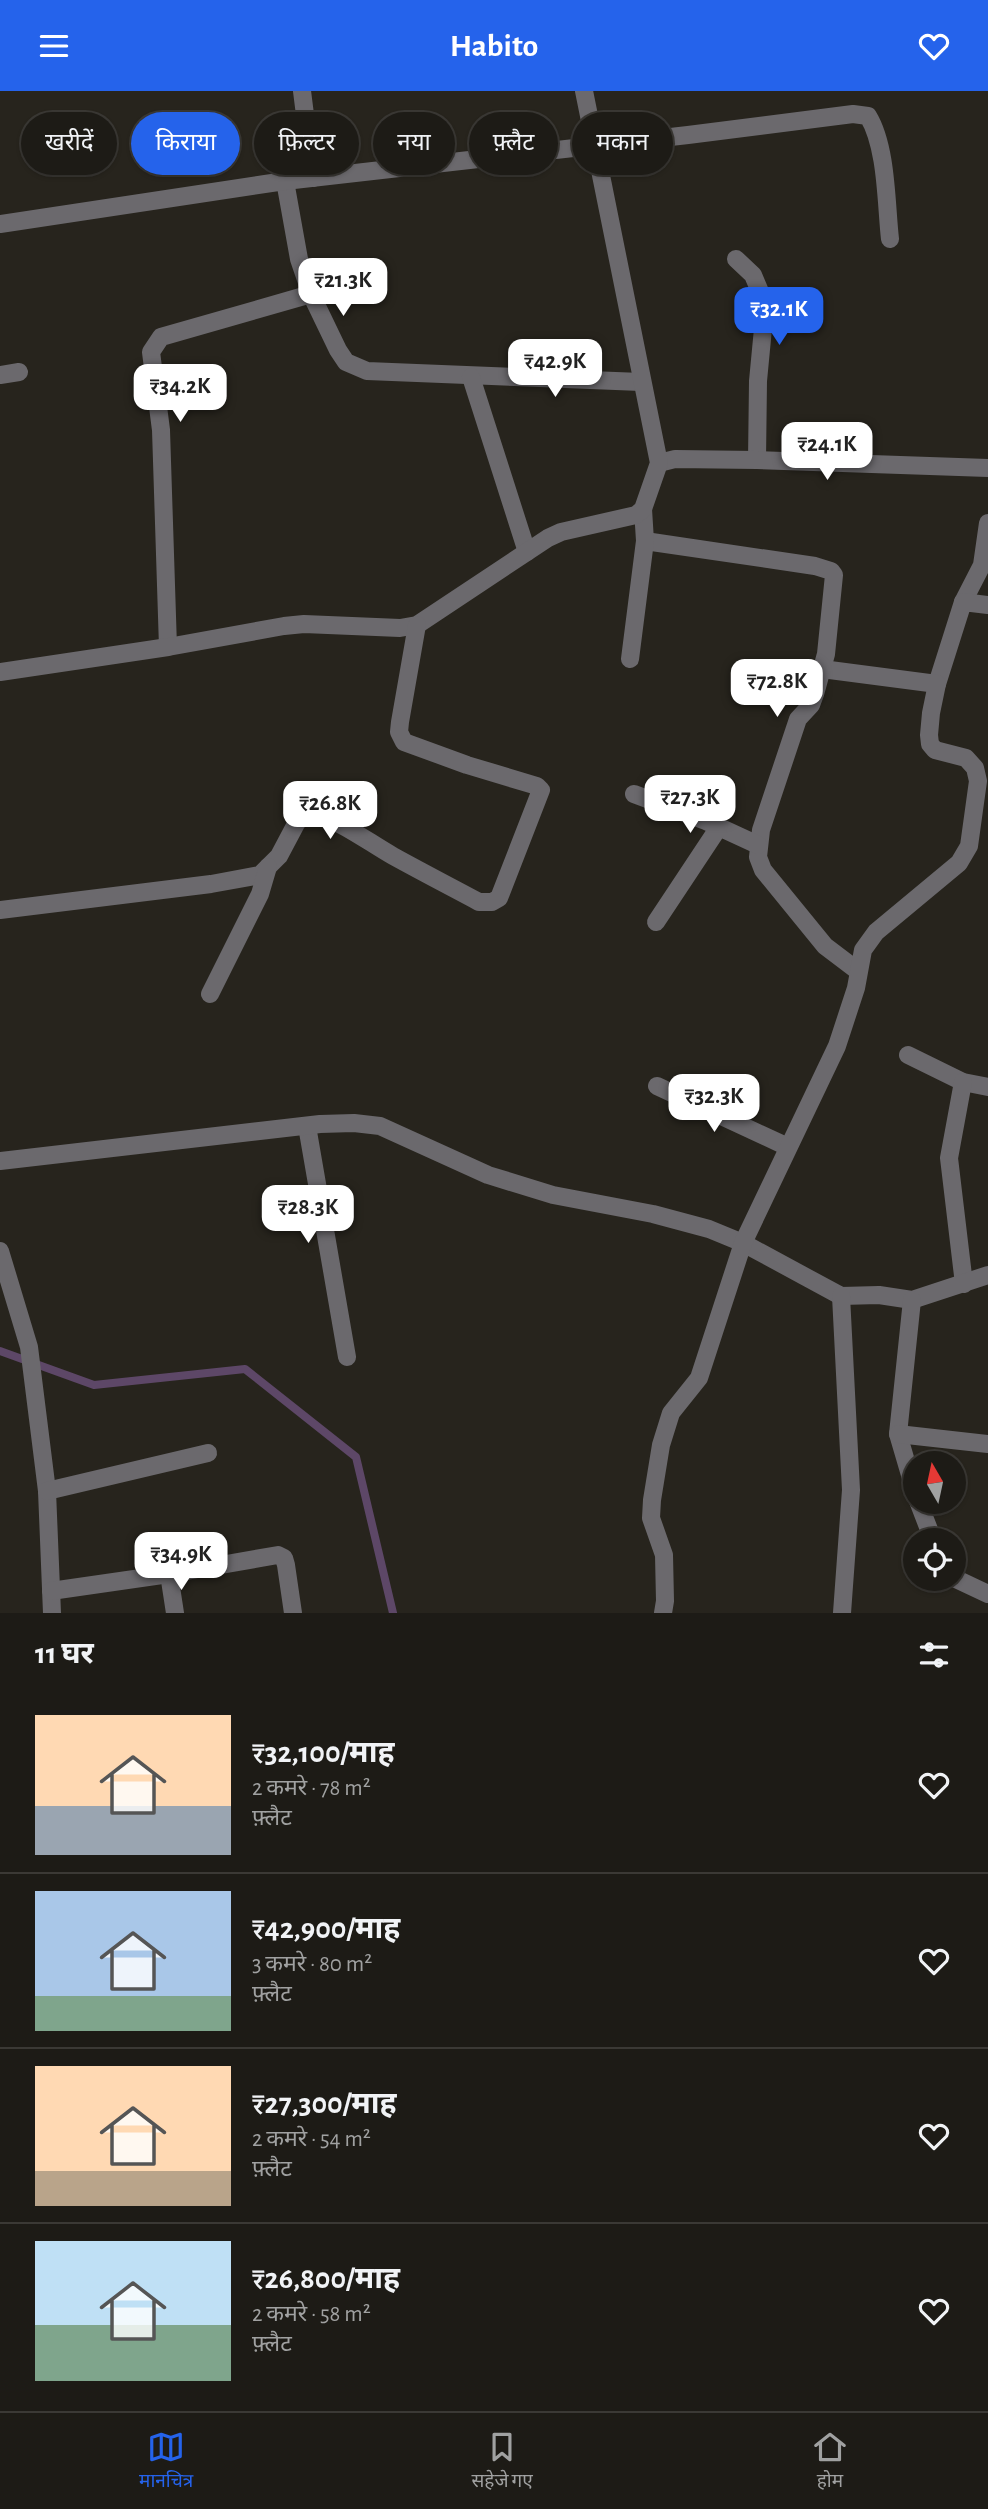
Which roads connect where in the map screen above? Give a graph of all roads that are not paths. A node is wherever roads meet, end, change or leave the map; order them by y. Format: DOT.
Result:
graph roads {
  1 [pos="302,91"];
  2 [pos="584,91"];
  3 [pos="588,112"];
  4 [pos="673,136"];
  5 [pos="572,149"];
  6 [pos="600,175"];
  7 [pos="313,178"];
  8 [pos="285,181"];
  9 [pos="0,224"];
  10 [pos="890,239"];
  11 [pos="736,259"];
  12 [pos="311,294"];
  13 [pos="19,372"];
  14 [pos="0,375"];
  15 [pos="471,377"];
  16 [pos="641,382"];
  17 [pos="757,460"];
  18 [pos="659,463"];
  19 [pos="988,468"];
  20 [pos="643,509"];
  21 [pos="988,523"];
  22 [pos="645,541"];
  23 [pos="527,552"];
  24 [pos="963,602"];
  25 [pos="988,605"];
  26 [pos="417,625"];
  27 [pos="167,647"];
  28 [pos="630,659"];
  29 [pos="822,669"];
  30 [pos="0,672"];
  31 [pos="937,684"];
  32 [pos="634,794"];
  33 [pos="719,827"];
  34 [pos="758,845"];
  35 [pos="268,867"];
  36 [pos="0,909"];
  37 [pos="656,922"];
  38 [pos="858,971"];
  39 [pos="210,994"];
  40 [pos="908,1055"];
  41 [pos="963,1082"];
  42 [pos="657,1086"];
  43 [pos="988,1087"];
  44 [pos="307,1126"];
  45 [pos="788,1147"];
  46 [pos="0,1161"];
  47 [pos="743,1243"];
  48 [pos="0,1251"];
  49 [pos="988,1275"];
  50 [pos="964,1284"];
  51 [pos="841,1296"];
  52 [pos="912,1300"];
  53 [pos="347,1357"];
  54 [pos="898,1434"];
  55 [pos="988,1444"];
  56 [pos="903,1451"];
  57 [pos="208,1453"];
  58 [pos="47,1491"];
  59 [pos="169,1574"];
  60 [pos="966,1584"];
  61 [pos="51,1591"];
  62 [pos="988,1594"];
  63 [pos="52,1613"];
  64 [pos="175,1613"];
  65 [pos="293,1613"];
  66 [pos="663,1613"];
  67 [pos="842,1613"];
  1 -- 7 [label="street"];
  2 -- 3 [label="street"];
  4 -- 10 [label="street"];
  5 -- 7 [label="street"];
  6 -- 16 [label="street"];
  7 -- 8 [label="street"];
  8 -- 9 [label="street"];
  8 -- 12 [label="street"];
  11 -- 17 [label="street"];
  12 -- 15 [label="street"];
  12 -- 27 [label="street"];
  13 -- 14 [label="street"];
  15 -- 16 [label="street"];
  15 -- 23 [label="street"];
  16 -- 18 [label="street"];
  17 -- 18 [label="street"];
  17 -- 19 [label="street"];
  18 -- 20 [label="street"];
  20 -- 22 [label="street"];
  20 -- 23 [label="street"];
  21 -- 24 [label="street"];
  22 -- 28 [label="street"];
  22 -- 29 [label="street"];
  23 -- 26 [label="street"];
  24 -- 25 [label="street"];
  24 -- 31 [label="street"];
  26 -- 27 [label="street"];
  26 -- 35 [label="street"];
  27 -- 30 [label="street"];
  29 -- 31 [label="street"];
  29 -- 34 [label="street"];
  31 -- 38 [label="street"];
  32 -- 33 [label="street"];
  33 -- 34 [label="street"];
  33 -- 37 [label="street"];
  34 -- 38 [label="street"];
  35 -- 36 [label="street"];
  35 -- 39 [label="street"];
  38 -- 45 [label="street"];
  40 -- 41 [label="street"];
  41 -- 43 [label="street"];
  41 -- 50 [label="street"];
  42 -- 45 [label="street"];
  44 -- 46 [label="street"];
  44 -- 47 [label="street"];
  44 -- 53 [label="street"];
  45 -- 47 [label="street"];
  47 -- 51 [label="street"];
  47 -- 66 [label="street"];
  48 -- 58 [label="street"];
  49 -- 50 [label="street"];
  50 -- 52 [label="street"];
  51 -- 52 [label="street"];
  51 -- 67 [label="street"];
  52 -- 54 [label="street"];
  54 -- 55 [label="street"];
  54 -- 56 [label="street"];
  57 -- 58 [label="street"];
  58 -- 61 [label="street"];
  59 -- 61 [label="street"];
  59 -- 64 [label="street"];
  59 -- 65 [label="street"];
  60 -- 62 [label="street"];
  61 -- 63 [label="street"];
}
